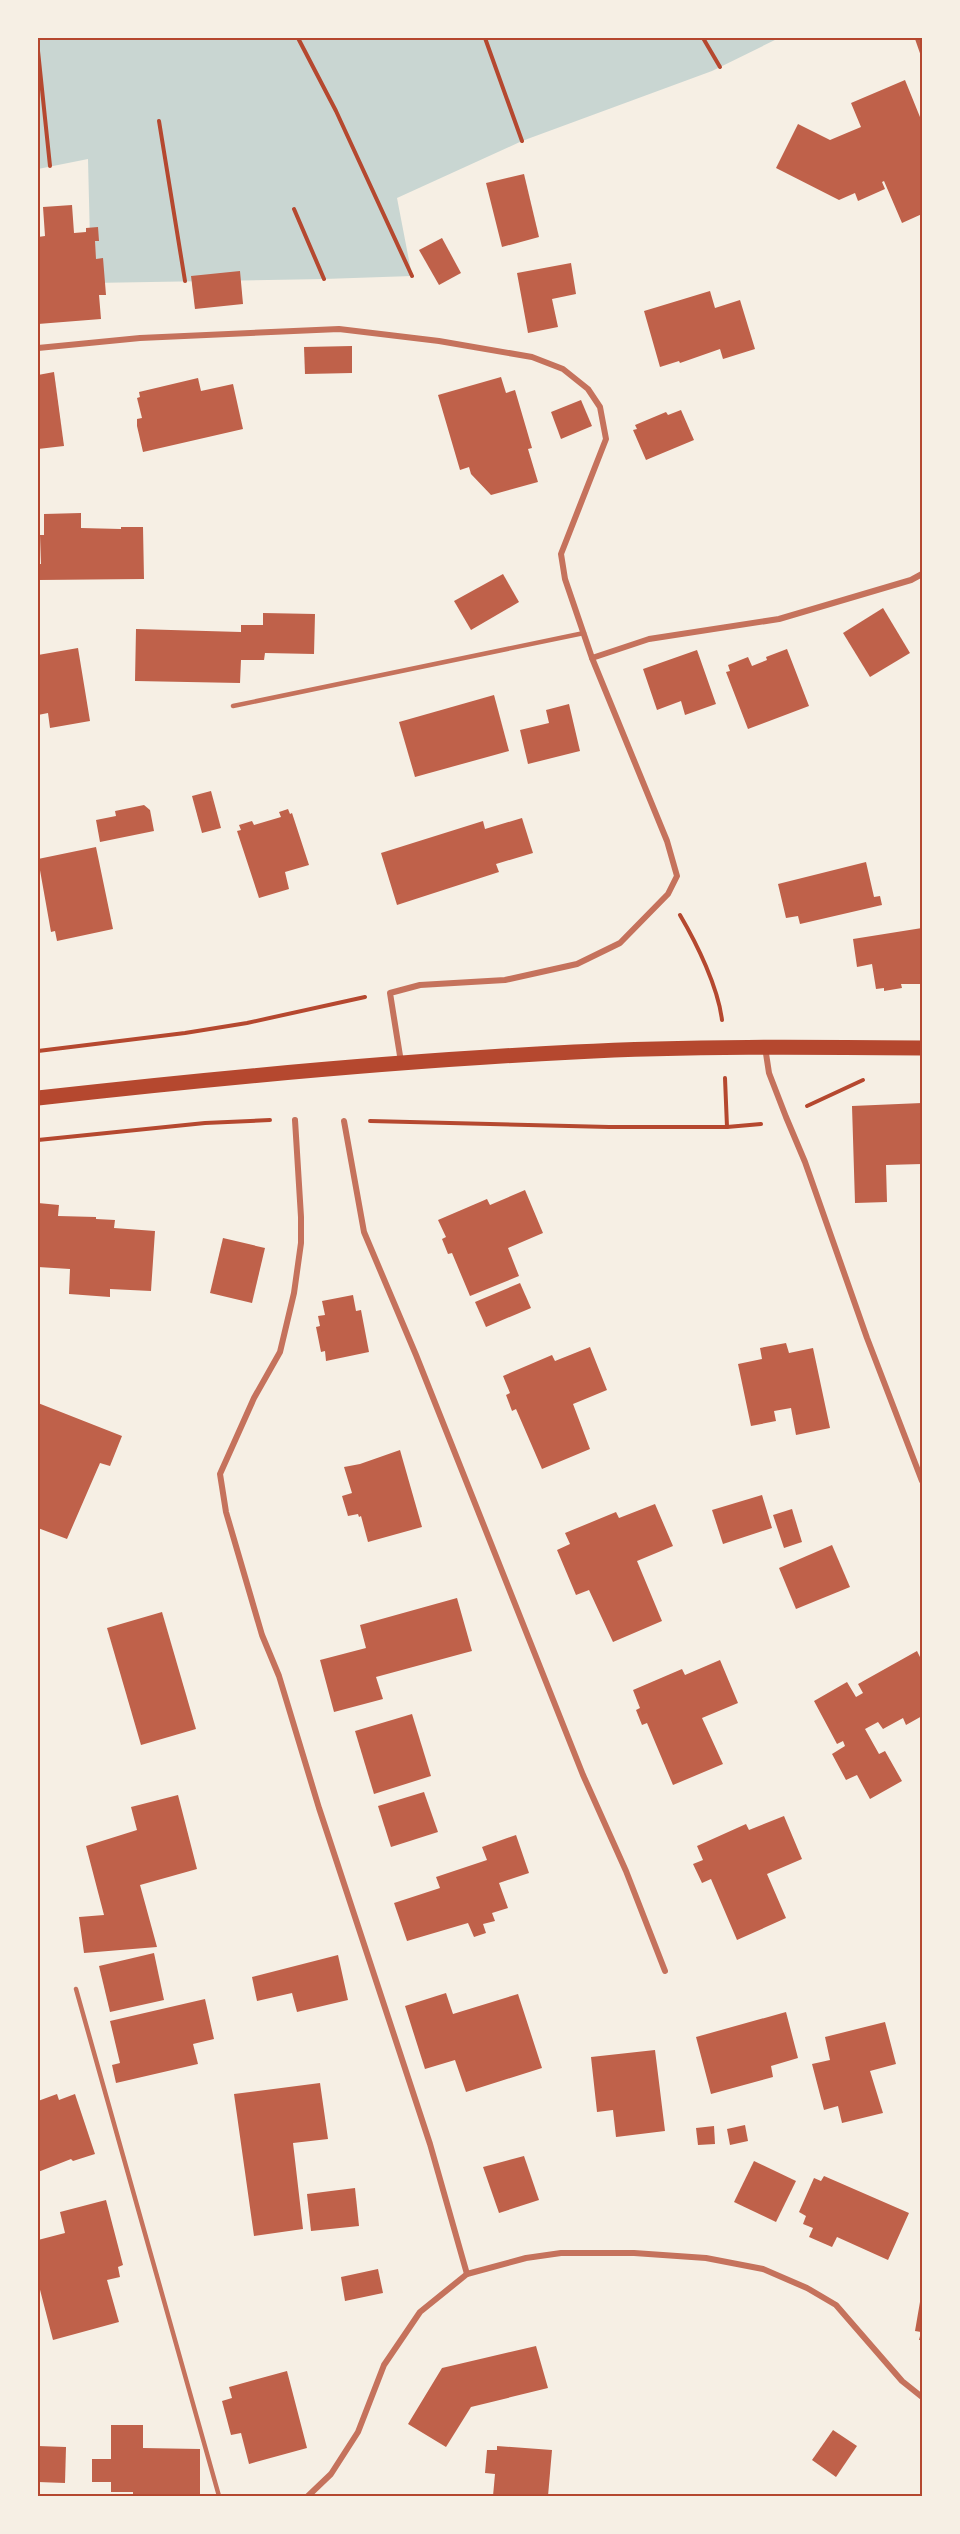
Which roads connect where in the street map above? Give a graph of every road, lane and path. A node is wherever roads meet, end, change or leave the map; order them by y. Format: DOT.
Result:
graph roads {
  1 [pos="298,38"];
  2 [pos="485,38"];
  3 [pos="703,38"];
  4 [pos="38,51"];
  5 [pos="720,67"];
  6 [pos="159,121"];
  7 [pos="522,141"];
  8 [pos="50,166"];
  9 [pos="294,209"];
  10 [pos="412,276"];
  11 [pos="324,279"];
  12 [pos="185,281"];
  13 [pos="38,348"];
  14 [pos="922,573"];
  15 [pos="584,633"];
  16 [pos="592,658"];
  17 [pos="233,706"];
  18 [pos="668,894"];
  19 [pos="390,993"];
  20 [pos="765,1046"];
  21 [pos="724,1047"];
  22 [pos="922,1048"];
  23 [pos="38,1051"];
  24 [pos="401,1062"];
  25 [pos="870,1080"];
  26 [pos="38,1098"];
  27 [pos="786,1117"];
  28 [pos="295,1120"];
  29 [pos="344,1121"];
  30 [pos="727,1127"];
  31 [pos="38,1140"];
  32 [pos="922,1481"];
  33 [pos="666,1971"];
  34 [pos="76,1989"];
  35 [pos="468,2274"];
  36 [pos="922,2397"];
  37 [pos="219,2496"];
  38 [pos="308,2496"];
  1 -- 10 [label="path"];
  2 -- 7 [label="path"];
  3 -- 5 [label="path"];
  4 -- 8 [label="path"];
  6 -- 12 [label="path"];
  9 -- 11 [label="path"];
  13 -- 15 [label="street"];
  14 -- 16 [label="street"];
  15 -- 16 [label="street"];
  15 -- 17 [label="lane"];
  16 -- 18 [label="street"];
  18 -- 19 [label="street"];
  18 -- 21 [label="path"];
  19 -- 23 [label="path"];
  19 -- 24 [label="street"];
  20 -- 21 [label="main road"];
  20 -- 22 [label="main road"];
  20 -- 27 [label="street"];
  21 -- 24 [label="main road"];
  21 -- 30 [label="path"];
  24 -- 26 [label="main road"];
  25 -- 27 [label="path"];
  27 -- 30 [label="path"];
  27 -- 32 [label="street"];
  28 -- 31 [label="path"];
  28 -- 35 [label="street"];
  29 -- 30 [label="path"];
  29 -- 33 [label="street"];
  34 -- 37 [label="lane"];
  35 -- 36 [label="street"];
  35 -- 38 [label="street"];
}
